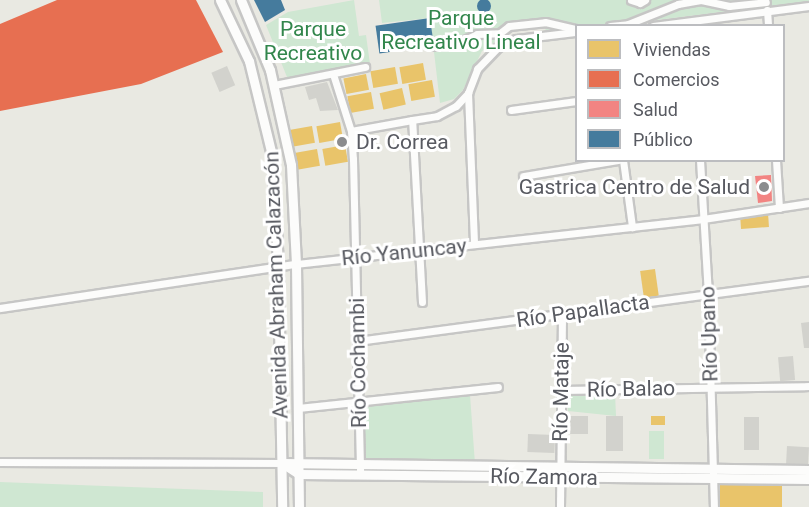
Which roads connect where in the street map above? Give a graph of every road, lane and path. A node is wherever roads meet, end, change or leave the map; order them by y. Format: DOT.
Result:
graph roads {
  1 [pos="222,0"];
  2 [pos="241,0"];
  3 [pos="631,0"];
  4 [pos="645,0"];
  5 [pos="701,0"];
  6 [pos="767,6"];
  7 [pos="809,6"];
  8 [pos="692,23"];
  9 [pos="628,24"];
  10 [pos="768,24"];
  11 [pos="575,30"];
  12 [pos="575,30"];
  13 [pos="434,46"];
  14 [pos="365,67"];
  15 [pos="333,74"];
  16 [pos="274,85"];
  17 [pos="468,93"];
  18 [pos="575,101"];
  19 [pos="511,110"];
  20 [pos="412,120"];
  21 [pos="351,131"];
  22 [pos="609,162"];
  23 [pos="621,162"];
  24 [pos="700,162"];
  25 [pos="776,162"];
  26 [pos="523,176"];
  27 [pos="809,203"];
  28 [pos="779,208"];
  29 [pos="703,219"];
  30 [pos="632,227"];
  31 [pos="474,244"];
  32 [pos="418,250"];
  33 [pos="356,257"];
  34 [pos="296,264"];
  35 [pos="278,267"];
  36 [pos="809,281"];
  37 [pos="708,294"];
  38 [pos="422,302"];
  39 [pos="0,308"];
  40 [pos="562,314"];
  41 [pos="357,341"];
  42 [pos="809,386"];
  43 [pos="498,387"];
  44 [pos="711,388"];
  45 [pos="561,390"];
  46 [pos="358,403"];
  47 [pos="298,408"];
  48 [pos="0,462"];
  49 [pos="299,462"];
  50 [pos="282,463"];
  51 [pos="360,464"];
  52 [pos="809,470"];
  53 [pos="560,472"];
  54 [pos="299,474"];
  55 [pos="360,475"];
  56 [pos="715,475"];
  57 [pos="809,479"];
  58 [pos="282,507"];
  59 [pos="299,507"];
  60 [pos="560,507"];
  61 [pos="714,507"];
  1 -- 35 [label="main road, Avenida Abraham Calazacón"];
  2 -- 16 [label="main road, Avenida Abraham Calazacón"];
  3 -- 4 [label="street"];
  5 -- 6 [label="street"];
  5 -- 9 [label="street"];
  6 -- 7 [label="street"];
  6 -- 8 [label="street"];
  6 -- 10 [label="street"];
  11 -- 13 [label="street"];
  12 -- 17 [label="street"];
  14 -- 15 [label="street"];
  15 -- 16 [label="street"];
  15 -- 21 [label="street, Río Cochambi"];
  16 -- 34 [label="main road, Avenida Abraham Calazacón"];
  17 -- 20 [label="street"];
  17 -- 31 [label="street"];
  18 -- 19 [label="street"];
  20 -- 21 [label="street"];
  20 -- 32 [label="street"];
  21 -- 33 [label="street, Río Cochambi"];
  22 -- 26 [label="street"];
  23 -- 30 [label="street"];
  24 -- 29 [label="street, Río Upano"];
  25 -- 28 [label="street"];
  27 -- 28 [label="street, Río Yanuncay"];
  28 -- 29 [label="street, Río Yanuncay"];
  29 -- 30 [label="street, Río Yanuncay"];
  29 -- 37 [label="street, Río Upano"];
  30 -- 31 [label="street, Río Yanuncay"];
  31 -- 32 [label="street, Río Yanuncay"];
  32 -- 33 [label="street, Río Yanuncay"];
  32 -- 38 [label="street"];
  33 -- 34 [label="street, Río Yanuncay"];
  33 -- 41 [label="street, Río Cochambi"];
  34 -- 35 [label="street, Río Yanuncay"];
  34 -- 47 [label="main road, Avenida Abraham Calazacón"];
  35 -- 39 [label="street, Río Yanuncay"];
  35 -- 50 [label="main road, Avenida Abraham Calazacón"];
  36 -- 37 [label="street, Río Papallacta"];
  37 -- 40 [label="street, Río Papallacta"];
  37 -- 44 [label="street, Río Upano"];
  40 -- 41 [label="street, Río Papallacta"];
  40 -- 45 [label="street, Río Mataje"];
  41 -- 46 [label="street, Río Cochambi"];
  42 -- 44 [label="street, Río Balao"];
  43 -- 46 [label="street"];
  44 -- 45 [label="street, Río Balao"];
  44 -- 56 [label="street, Río Upano"];
  45 -- 53 [label="street, Río Mataje"];
  46 -- 47 [label="street"];
  46 -- 51 [label="street, Río Cochambi"];
  47 -- 49 [label="main road, Avenida Abraham Calazacón"];
  48 -- 50 [label="street, Río Zamora"];
  49 -- 50 [label="main road, Río Zamora"];
  49 -- 51 [label="main road, Río Zamora"];
  49 -- 54 [label="main road, Avenida Abraham Calazacón"];
  50 -- 54 [label="main road"];
  50 -- 58 [label="main road, Avenida Abraham Calazacón"];
  51 -- 53 [label="main road, Río Zamora"];
  51 -- 55 [label="street, Río Cochambi"];
  52 -- 56 [label="main road, Río Zamora"];
  53 -- 55 [label="main road, Río Zamora"];
  53 -- 56 [label="main road, Río Zamora"];
  53 -- 60 [label="street, Río Mataje"];
  54 -- 55 [label="main road, Río Zamora"];
  54 -- 59 [label="main road, Avenida Abraham Calazacón"];
  56 -- 57 [label="main road, Río Zamora"];
  56 -- 61 [label="street, Río Upano"];
}
